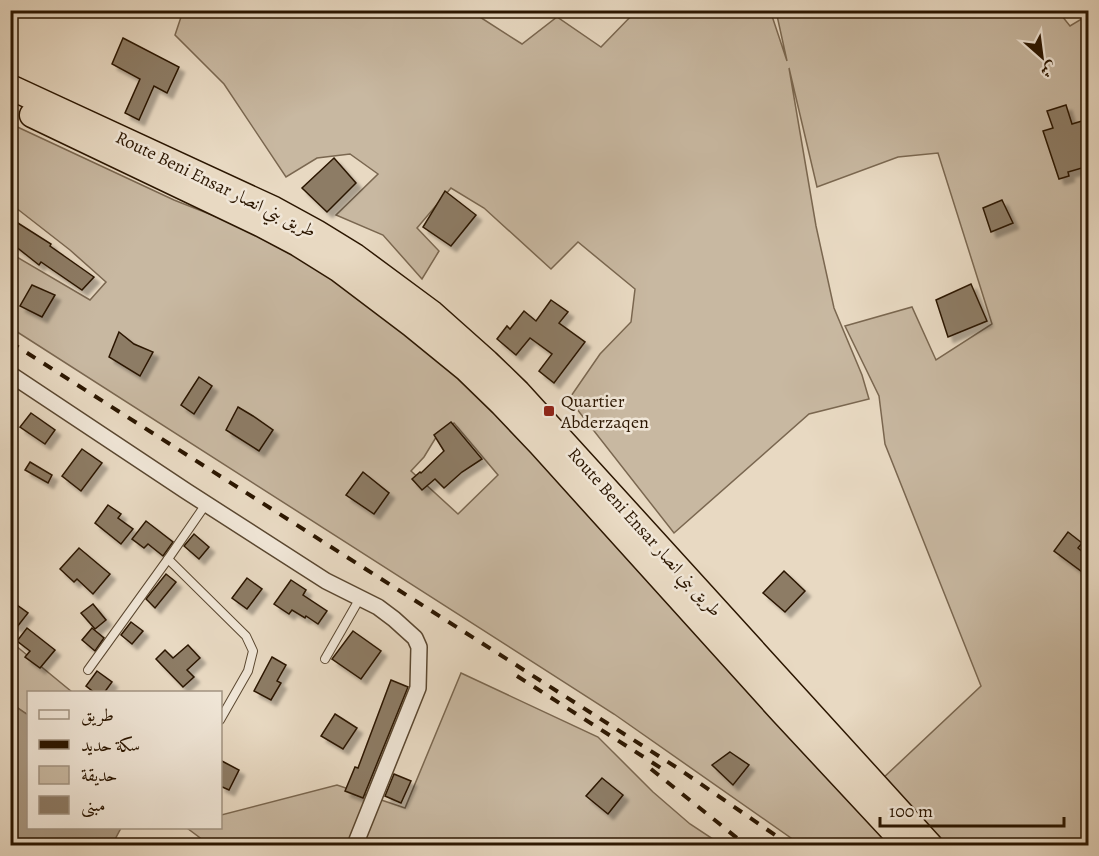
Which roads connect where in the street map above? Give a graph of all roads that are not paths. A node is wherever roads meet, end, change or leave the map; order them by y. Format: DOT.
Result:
graph roads {
  1 [pos="10,87"];
  2 [pos="10,105"];
  3 [pos="10,374"];
  4 [pos="206,504"];
  5 [pos="168,559"];
  6 [pos="360,598"];
  7 [pos="325,659"];
  8 [pos="88,670"];
  9 [pos="222,716"];
  10 [pos="357,840"];
  11 [pos="908,846"];
  12 [pos="931,846"];
  1 -- 12 [label="highway, Route Beni Ensar طريق بني انصار"];
  2 -- 11 [label="highway, Route Beni Ensar طريق بني انصار"];
  3 -- 4 [label="street"];
  4 -- 5 [label="lane"];
  4 -- 6 [label="street"];
  5 -- 8 [label="lane"];
  5 -- 9 [label="lane"];
  6 -- 7 [label="lane"];
  6 -- 10 [label="street"];
}
